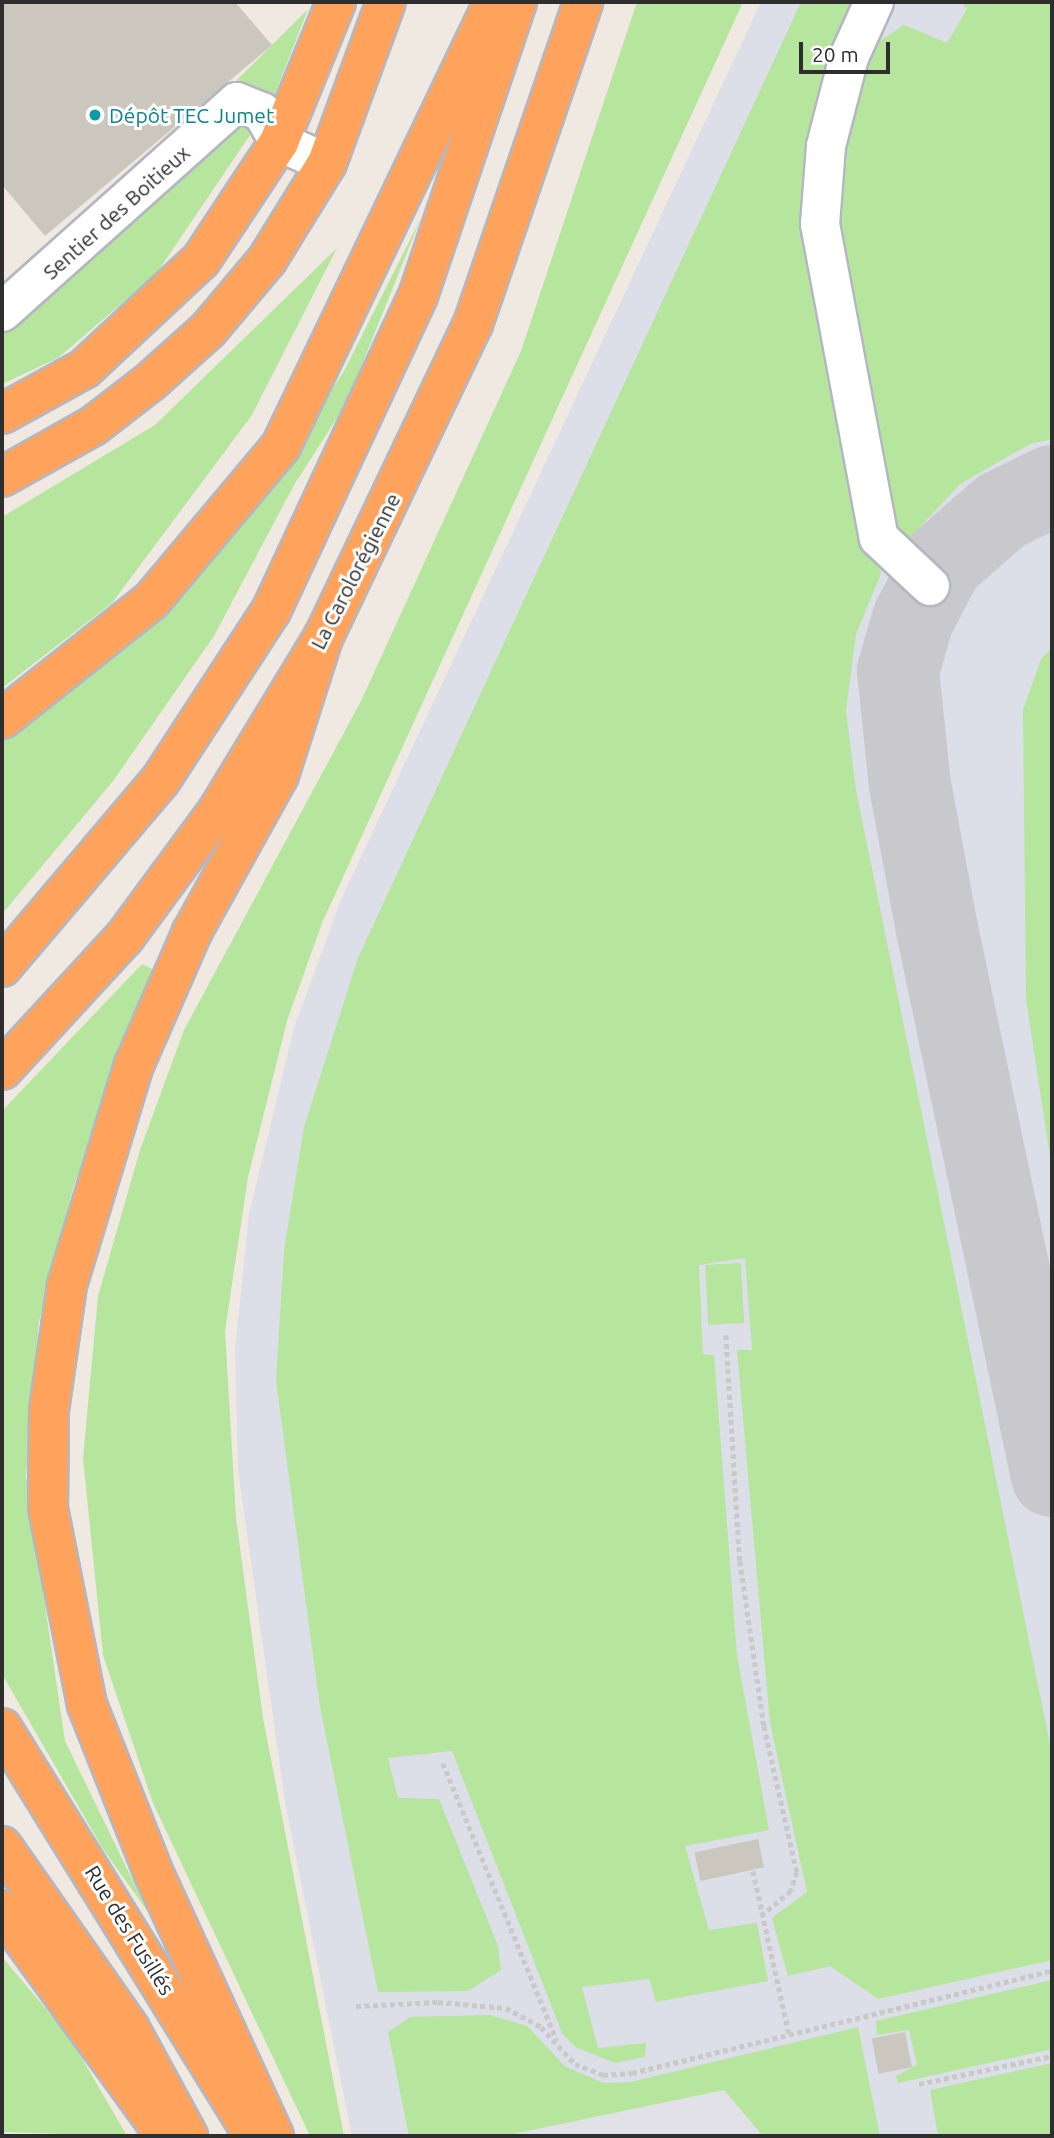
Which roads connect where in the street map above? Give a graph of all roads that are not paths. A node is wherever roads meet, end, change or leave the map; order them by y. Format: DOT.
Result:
graph roads {
  1 [pos="336,2"];
  2 [pos="386,2"];
  3 [pos="494,2"];
  4 [pos="517,2"];
  5 [pos="583,2"];
  6 [pos="874,2"];
  7 [pos="279,142"];
  8 [pos="327,163"];
  9 [pos="2,312"];
  10 [pos="2,414"];
  11 [pos="2,477"];
  12 [pos="930,586"];
  13 [pos="323,638"];
  14 [pos="2,719"];
  15 [pos="2,967"];
  16 [pos="2,1070"];
  17 [pos="2,1728"];
  18 [pos="2,1846"];
  19 [pos="2,1910"];
  20 [pos="166,2136"];
  21 [pos="188,2136"];
  22 [pos="252,2136"];
  23 [pos="274,2136"];
  1 -- 7 [label="highway"];
  2 -- 8 [label="highway"];
  3 -- 14 [label="highway"];
  4 -- 15 [label="highway"];
  5 -- 13 [label="highway, La Carolorégienne"];
  6 -- 12 [label="lane"];
  7 -- 8 [label="lane"];
  7 -- 9 [label="lane, Sentier des Boitieux"];
  7 -- 10 [label="highway"];
  8 -- 11 [label="highway"];
  13 -- 16 [label="highway, La Carolorégienne"];
  13 -- 23 [label="highway"];
  17 -- 22 [label="highway, Rue des Fusillés"];
  18 -- 21 [label="highway"];
  19 -- 20 [label="highway"];
}
